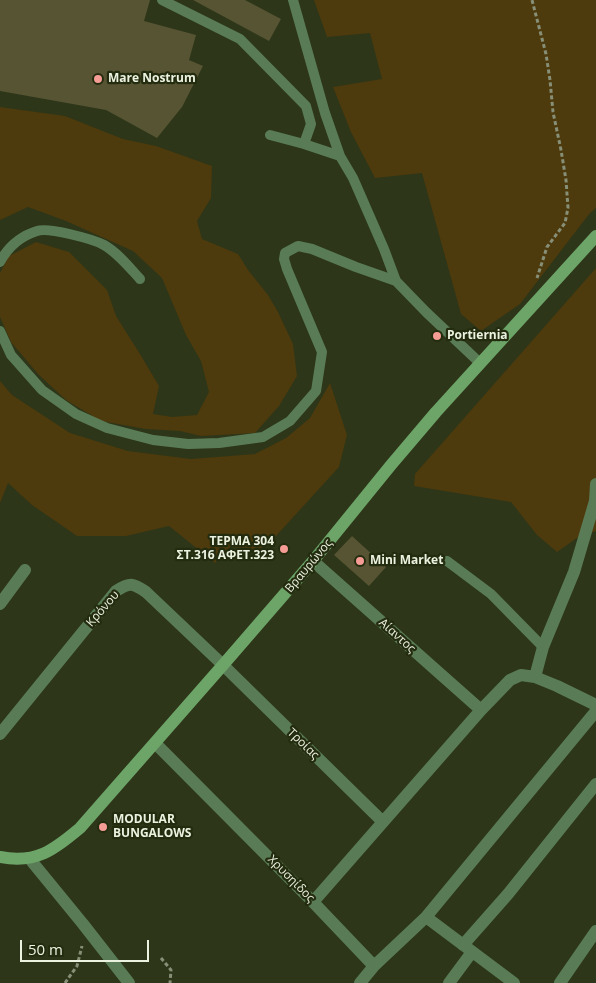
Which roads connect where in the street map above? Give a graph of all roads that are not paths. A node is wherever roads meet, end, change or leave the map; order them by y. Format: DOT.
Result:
graph roads {
  1 [pos="162,0"];
  2 [pos="292,0"];
  3 [pos="270,135"];
  4 [pos="304,144"];
  5 [pos="340,156"];
  6 [pos="596,236"];
  7 [pos="0,262"];
  8 [pos="140,279"];
  9 [pos="396,281"];
  10 [pos="0,331"];
  11 [pos="480,363"];
  12 [pos="596,484"];
  13 [pos="313,561"];
  14 [pos="447,562"];
  15 [pos="25,570"];
  16 [pos="0,604"];
  17 [pos="543,647"];
  18 [pos="223,666"];
  19 [pos="534,677"];
  20 [pos="596,705"];
  21 [pos="481,710"];
  22 [pos="596,711"];
  23 [pos="0,734"];
  24 [pos="155,743"];
  25 [pos="596,784"];
  26 [pos="383,822"];
  27 [pos="0,857"];
  28 [pos="30,858"];
  29 [pos="313,902"];
  30 [pos="426,917"];
  31 [pos="596,931"];
  32 [pos="468,948"];
  33 [pos="374,966"];
  34 [pos="129,983"];
  35 [pos="360,983"];
  36 [pos="449,983"];
  37 [pos="514,983"];
  38 [pos="560,983"];
  1 -- 4 [label="lane"];
  2 -- 5 [label="lane"];
  3 -- 4 [label="lane"];
  4 -- 5 [label="lane"];
  5 -- 9 [label="lane"];
  6 -- 11 [label="main road, Βραυρώνος"];
  7 -- 8 [label="lane"];
  9 -- 10 [label="lane"];
  9 -- 11 [label="lane"];
  11 -- 13 [label="main road, Βραυρώνος"];
  12 -- 17 [label="street"];
  13 -- 18 [label="main road, Βραυρώνος"];
  13 -- 21 [label="street, Αίαντος"];
  14 -- 17 [label="lane"];
  15 -- 16 [label="street"];
  17 -- 19 [label="street"];
  18 -- 23 [label="street, Κρόνου"];
  18 -- 24 [label="main road, Βραυρώνος"];
  18 -- 26 [label="street, Τροίας"];
  19 -- 20 [label="street"];
  19 -- 21 [label="street"];
  21 -- 26 [label="street"];
  22 -- 30 [label="street"];
  24 -- 28 [label="main road, Βραυρώνος"];
  24 -- 29 [label="street, Χρυσηίδος"];
  25 -- 32 [label="street"];
  26 -- 29 [label="street"];
  27 -- 28 [label="main road, Βραυρώνος"];
  28 -- 34 [label="street"];
  29 -- 33 [label="street, Χρυσηίδος"];
  30 -- 32 [label="street"];
  30 -- 33 [label="street"];
  31 -- 38 [label="street"];
  32 -- 36 [label="street"];
  32 -- 37 [label="street"];
  33 -- 35 [label="street"];
}
